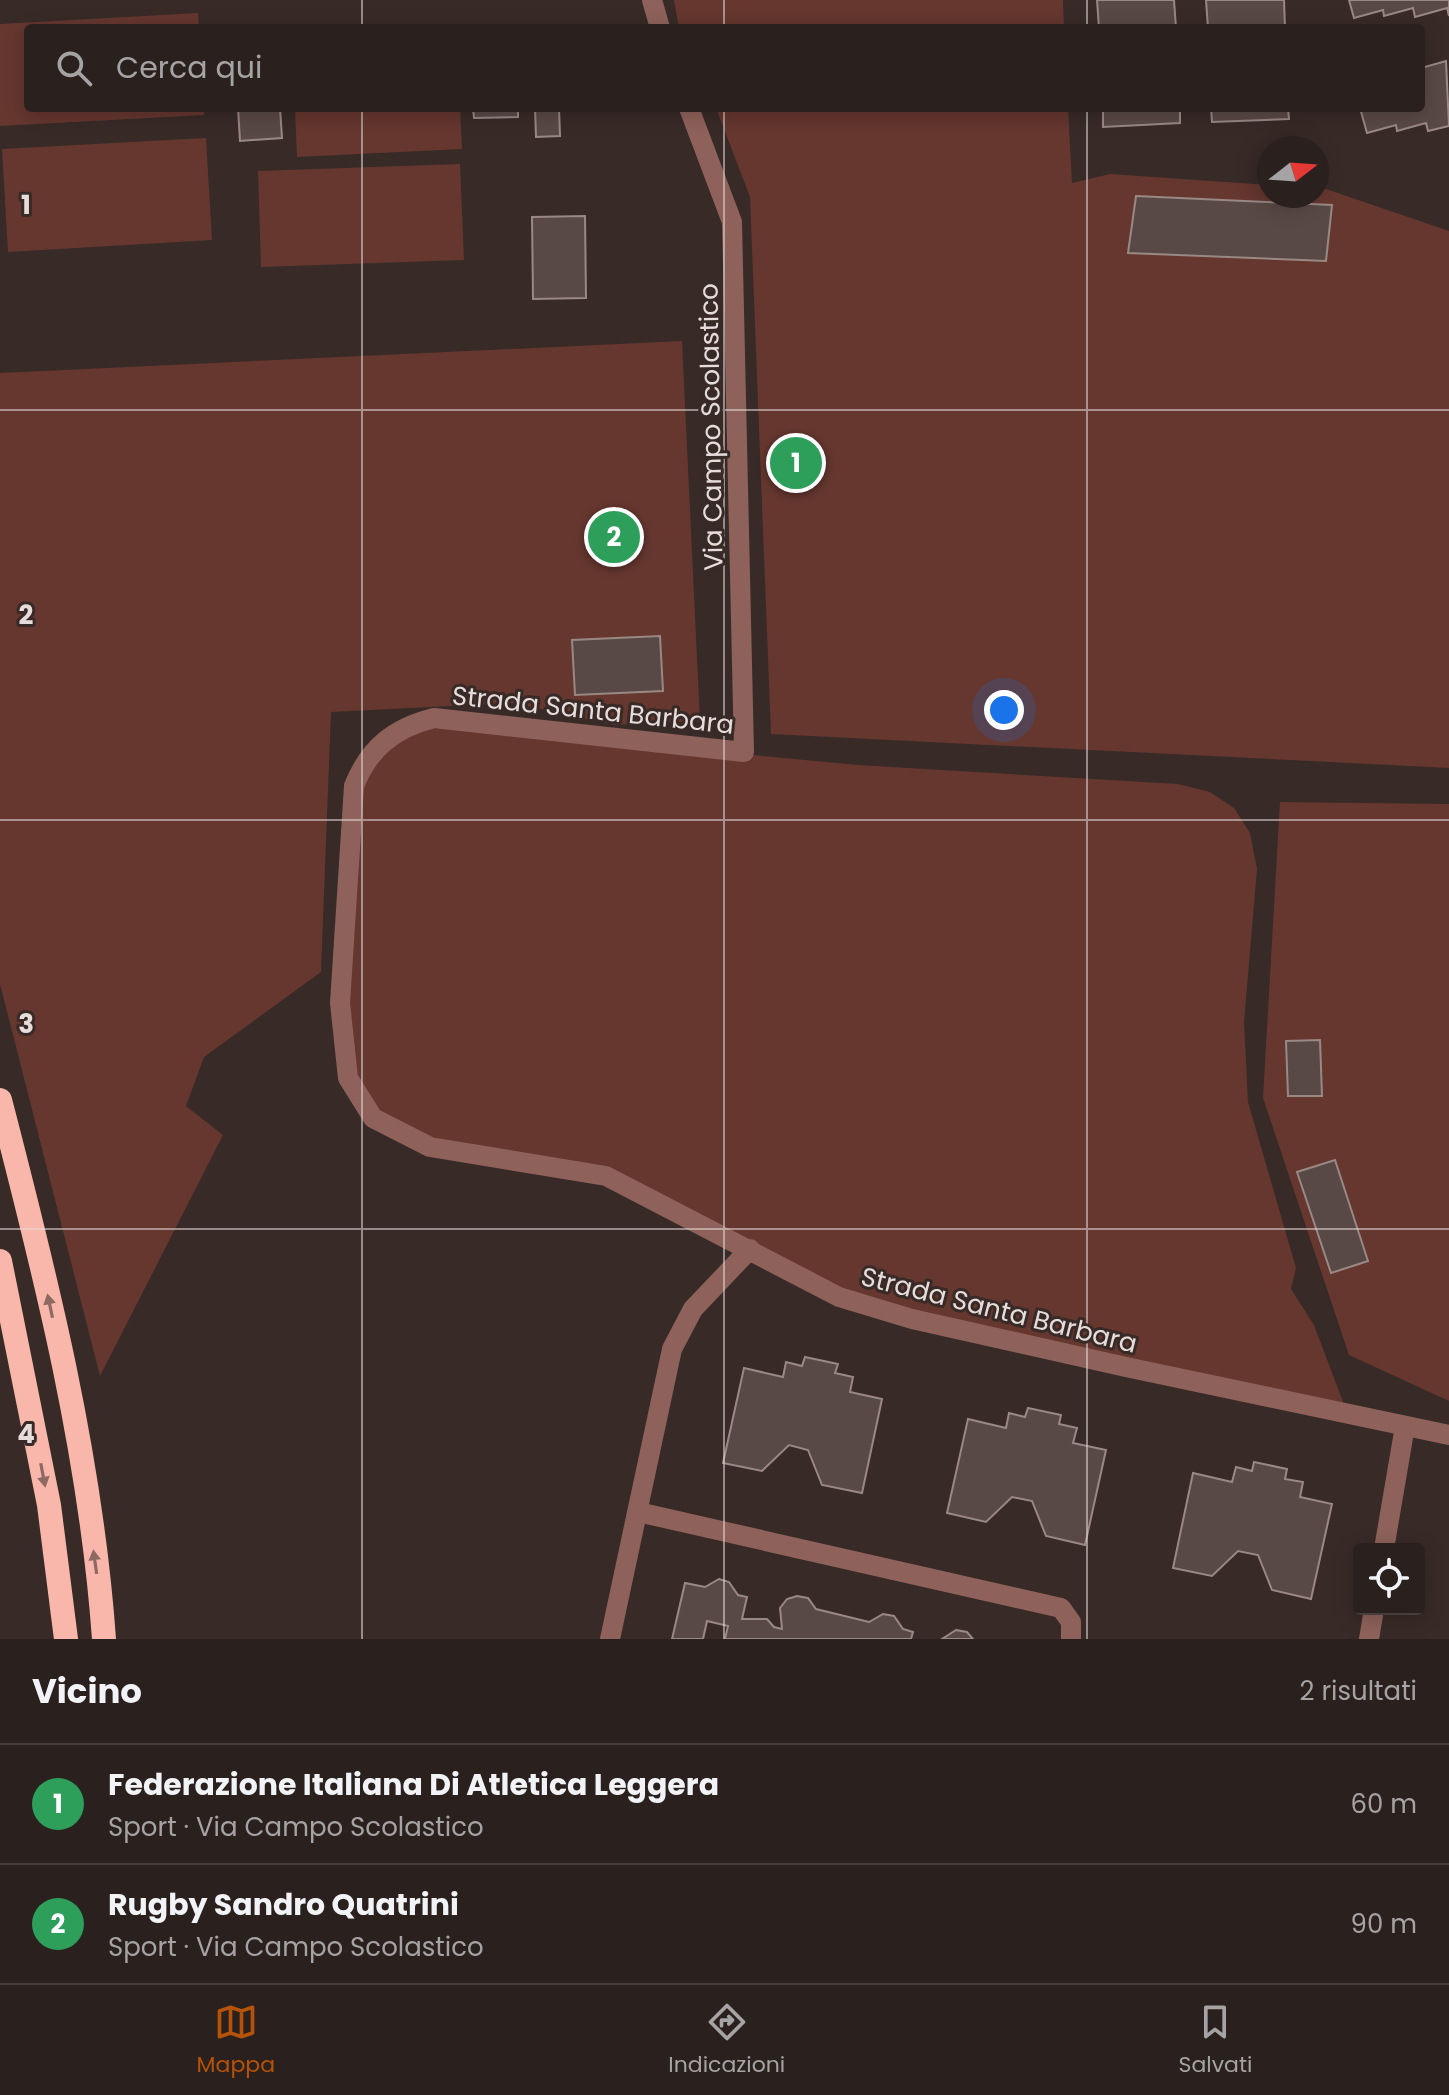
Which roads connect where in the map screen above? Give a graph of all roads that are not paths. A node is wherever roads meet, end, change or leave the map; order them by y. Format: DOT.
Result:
graph roads {
  1 [pos="652,0"];
  2 [pos="659,24"];
  3 [pos="691,112"];
  4 [pos="744,752"];
  5 [pos="0,1100"];
  6 [pos="750,1249"];
  7 [pos="0,1261"];
  8 [pos="1405,1426"];
  9 [pos="1449,1435"];
  10 [pos="638,1512"];
  11 [pos="1385,1543"];
  12 [pos="1373,1615"];
  13 [pos="66,1639"];
  14 [pos="104,1639"];
  15 [pos="610,1639"];
  16 [pos="1071,1639"];
  17 [pos="1369,1639"];
  1 -- 2 [label="street"];
  3 -- 4 [label="street, Via Campo Scolastico"];
  4 -- 6 [label="street, Strada Santa Barbara"];
  14 -- 5 [label="highway, one-way"];
  6 -- 8 [label="street, Strada Santa Barbara"];
  6 -- 10 [label="street"];
  7 -- 13 [label="highway, one-way"];
  8 -- 9 [label="street, Strada Santa Barbara"];
  8 -- 11 [label="street"];
  10 -- 15 [label="street"];
  10 -- 16 [label="street"];
  12 -- 17 [label="street"];
}
